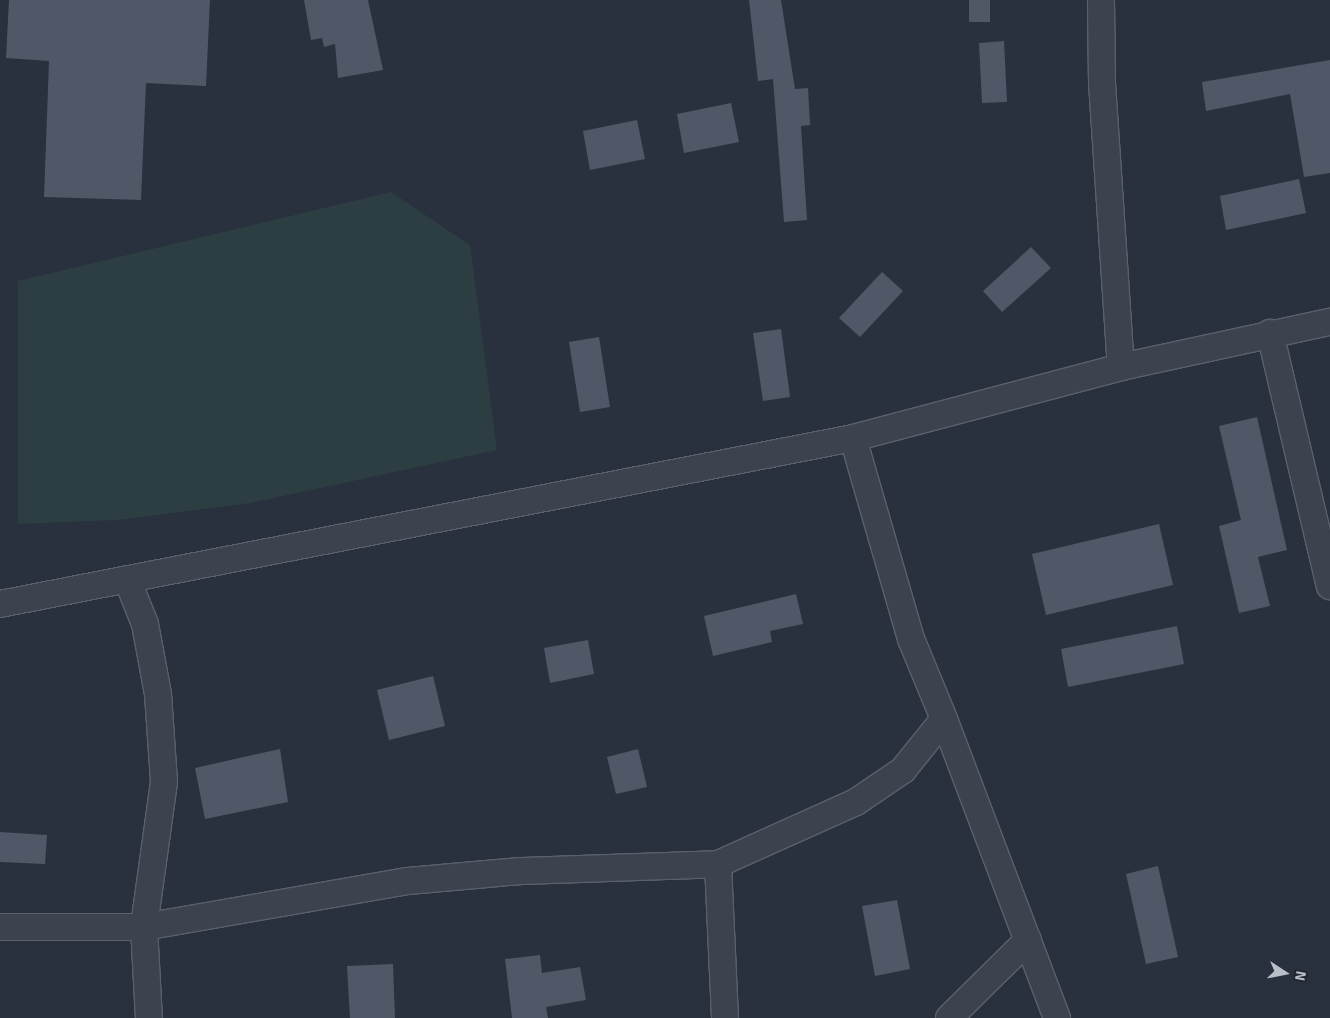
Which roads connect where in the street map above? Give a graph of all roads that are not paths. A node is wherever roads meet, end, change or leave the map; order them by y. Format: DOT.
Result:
graph roads {
  1 [pos="1101,0"];
  2 [pos="1330,322"];
  3 [pos="1270,333"];
  4 [pos="1121,367"];
  5 [pos="854,438"];
  6 [pos="127,579"];
  7 [pos="1330,586"];
  8 [pos="0,604"];
  9 [pos="944,719"];
  10 [pos="718,864"];
  11 [pos="0,926"];
  12 [pos="144,927"];
  13 [pos="1028,940"];
  14 [pos="149,1018"];
  15 [pos="725,1018"];
  16 [pos="949,1018"];
  17 [pos="1057,1018"];
  1 -- 4 [label="street"];
  2 -- 3 [label="street"];
  3 -- 4 [label="street"];
  3 -- 7 [label="street"];
  4 -- 5 [label="street"];
  5 -- 6 [label="street"];
  5 -- 9 [label="street"];
  6 -- 8 [label="street"];
  6 -- 12 [label="street"];
  9 -- 10 [label="street"];
  9 -- 13 [label="street"];
  10 -- 12 [label="street"];
  10 -- 15 [label="street"];
  11 -- 12 [label="street"];
  12 -- 14 [label="street"];
  13 -- 16 [label="street"];
  13 -- 17 [label="street"];
}
